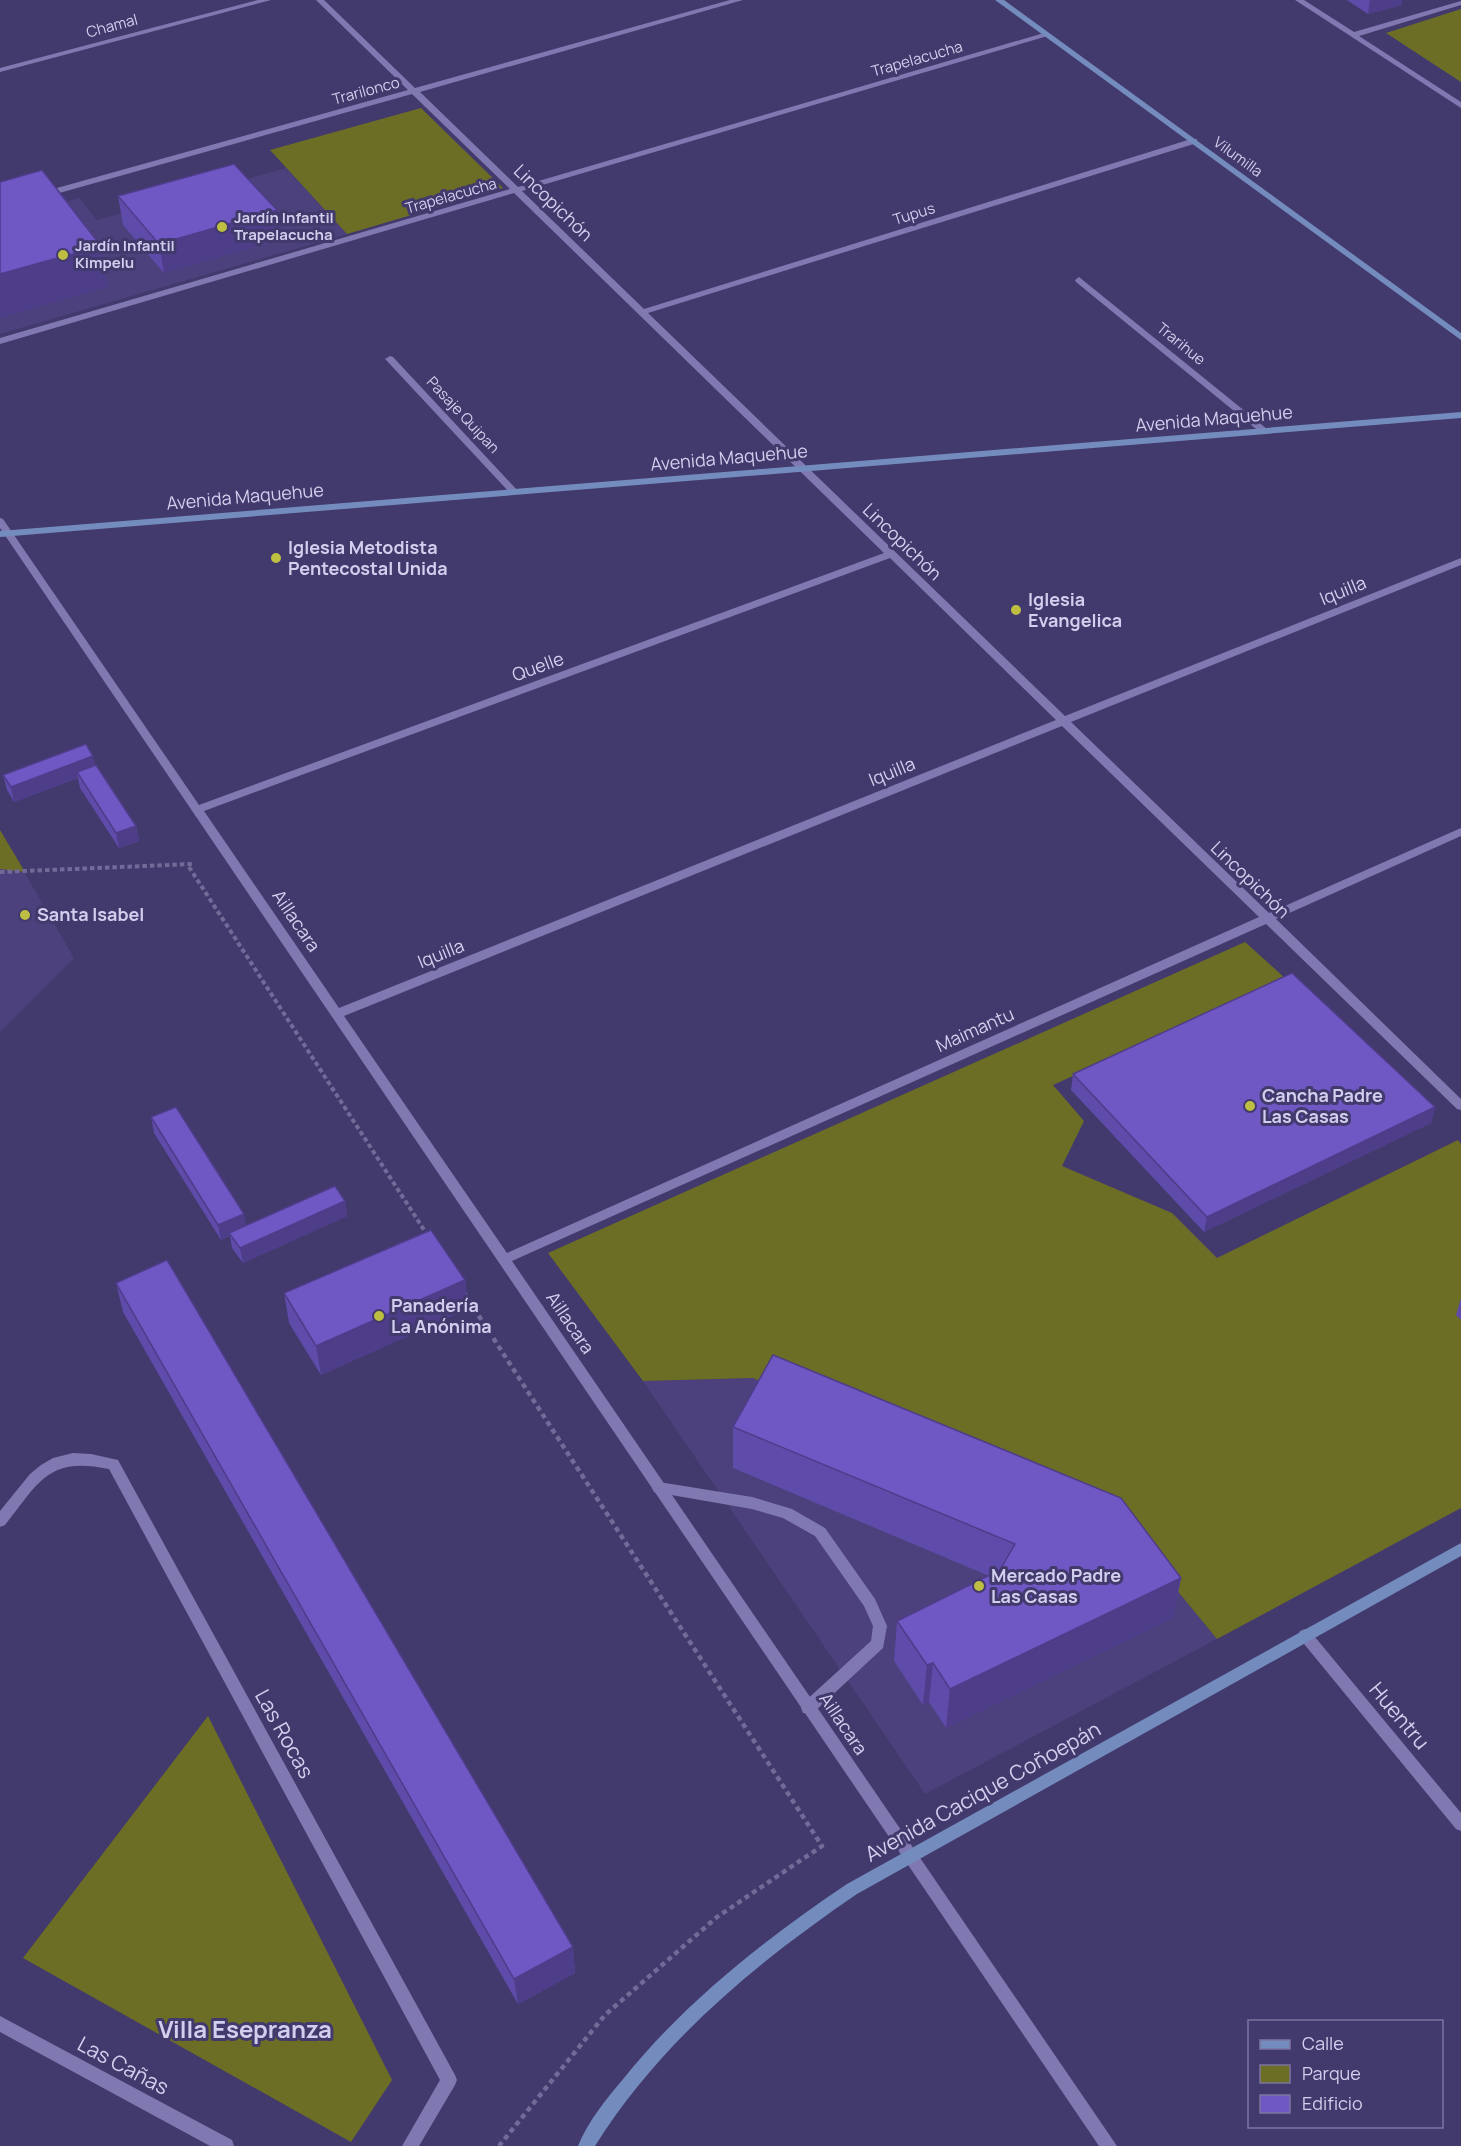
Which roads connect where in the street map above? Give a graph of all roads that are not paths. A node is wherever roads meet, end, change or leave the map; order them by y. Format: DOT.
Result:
graph roads {
  1 [pos="267,0"];
  2 [pos="320,0"];
  3 [pos="739,0"];
  4 [pos="999,0"];
  5 [pos="1299,0"];
  6 [pos="1461,3"];
  7 [pos="1047,35"];
  8 [pos="1353,36"];
  9 [pos="0,69"];
  10 [pos="415,92"];
  11 [pos="1461,106"];
  12 [pos="1194,141"];
  13 [pos="517,191"];
  14 [pos="35,197"];
  15 [pos="1078,280"];
  16 [pos="642,312"];
  17 [pos="1461,337"];
  18 [pos="0,341"];
  19 [pos="390,359"];
  20 [pos="1461,415"];
  21 [pos="1264,431"];
  22 [pos="805,468"];
  23 [pos="514,492"];
  24 [pos="0,521"];
  25 [pos="4,533"];
  26 [pos="891,554"];
  27 [pos="1461,561"];
  28 [pos="1063,721"];
  29 [pos="196,810"];
  30 [pos="1461,832"];
  31 [pos="1267,919"];
  32 [pos="336,1014"];
  33 [pos="1461,1106"];
  34 [pos="503,1260"];
  35 [pos="659,1488"];
  36 [pos="0,1521"];
  37 [pos="1461,1549"];
  38 [pos="1305,1635"];
  39 [pos="808,1708"];
  40 [pos="1461,1824"];
  41 [pos="911,1857"];
  42 [pos="0,2024"];
  43 [pos="226,2146"];
  44 [pos="410,2146"];
  45 [pos="586,2146"];
  46 [pos="1109,2146"];
  1 -- 9 [label="street, Chamal"];
  2 -- 10 [label="street, Lincopichón"];
  3 -- 10 [label="street, Trarilonco"];
  4 -- 7 [label="street, Vilumilla"];
  5 -- 8 [label="street"];
  6 -- 8 [label="street"];
  7 -- 12 [label="street, Vilumilla"];
  7 -- 13 [label="street, Trapelacucha"];
  8 -- 11 [label="street"];
  10 -- 13 [label="street, Lincopichón"];
  10 -- 14 [label="street, Trarilonco"];
  12 -- 16 [label="street, Tupus"];
  12 -- 17 [label="street, Vilumilla"];
  13 -- 16 [label="street, Lincopichón"];
  13 -- 18 [label="street, Trapelacucha"];
  15 -- 21 [label="street, Trarihue"];
  16 -- 22 [label="street, Lincopichón"];
  19 -- 23 [label="street, Pasaje Quipan"];
  20 -- 21 [label="street, Avenida Maquehue"];
  21 -- 22 [label="street, Avenida Maquehue"];
  22 -- 23 [label="street, Avenida Maquehue"];
  22 -- 26 [label="street, Lincopichón"];
  23 -- 25 [label="street, Avenida Maquehue"];
  24 -- 25 [label="street, Aillacara"];
  25 -- 29 [label="street, Aillacara"];
  26 -- 28 [label="street, Lincopichón"];
  26 -- 29 [label="street, Quelle"];
  27 -- 28 [label="street, Iquilla"];
  28 -- 31 [label="street, Lincopichón"];
  28 -- 32 [label="street, Iquilla"];
  29 -- 32 [label="street, Aillacara"];
  30 -- 31 [label="street, Maimantu"];
  31 -- 33 [label="street, Lincopichón"];
  31 -- 34 [label="street, Maimantu"];
  32 -- 34 [label="street, Aillacara"];
  34 -- 35 [label="street, Aillacara"];
  35 -- 39 [label="street, Aillacara"];
  35 -- 39 [label="street"];
  36 -- 44 [label="street, Las Rocas"];
  37 -- 38 [label="street, Avenida Cacique Coñoepán"];
  38 -- 40 [label="street, Huentru"];
  38 -- 41 [label="street, Avenida Cacique Coñoepán"];
  39 -- 41 [label="street, Aillacara"];
  41 -- 45 [label="street, Avenida Cacique Coñoepán"];
  41 -- 46 [label="street, Aillacara"];
  42 -- 43 [label="street, Las Cañas"];
}
